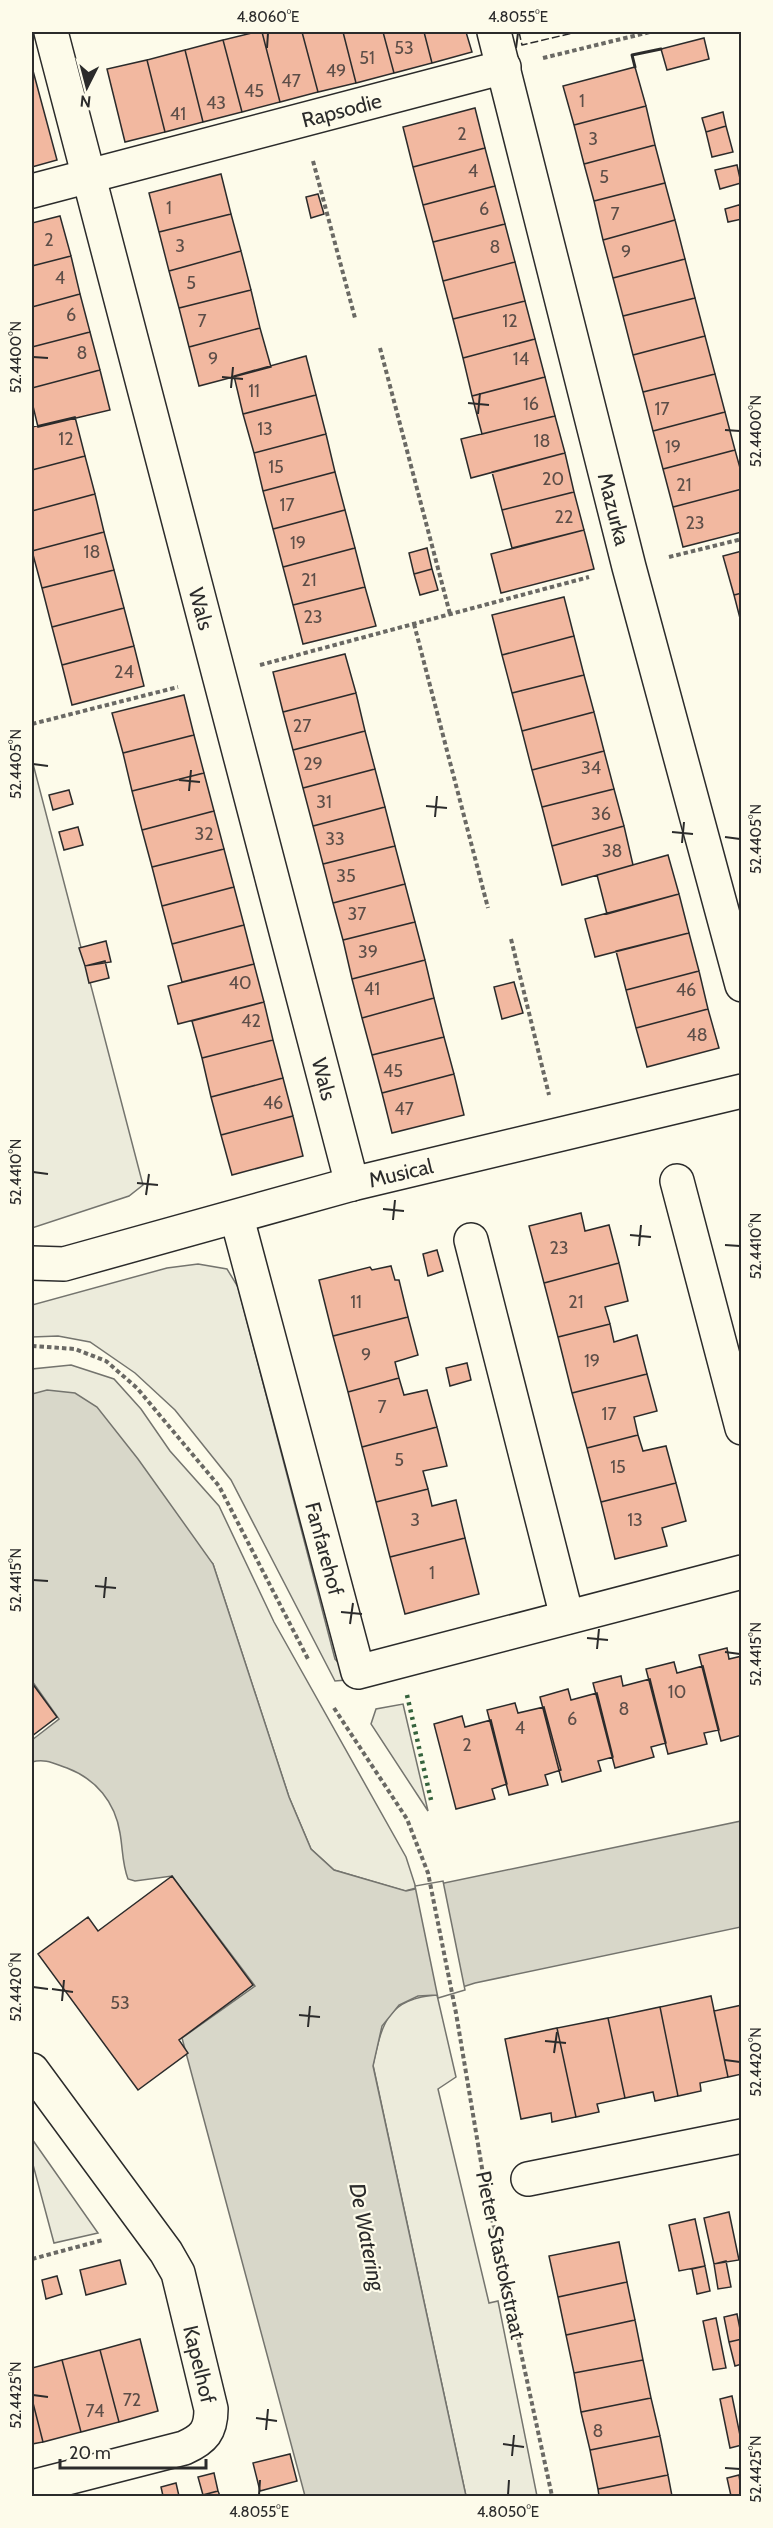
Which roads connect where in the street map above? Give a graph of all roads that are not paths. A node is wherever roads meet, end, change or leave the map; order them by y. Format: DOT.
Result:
graph roads {
  1 [pos="51,32"];
  2 [pos="494,32"];
  3 [pos="504,67"];
  4 [pos="88,176"];
  5 [pos="32,191"];
  6 [pos="741,985"];
  7 [pos="741,1091"];
  8 [pos="677,1181"];
  9 [pos="352,1184"];
  10 [pos="237,1218"];
  11 [pos="471,1240"];
  12 [pos="32,1263"];
  13 [pos="64,1264"];
  14 [pos="32,1274"];
  15 [pos="741,1428"];
  16 [pos="741,1572"];
  17 [pos="567,1617"];
  18 [pos="32,2070"];
  19 [pos="741,2136"];
  20 [pos="528,2179"];
  21 [pos="32,2487"];
  1 -- 4 [label="street, Wals"];
  2 -- 3 [label="street, Mazurka"];
  3 -- 4 [label="street, Rapsodie"];
  3 -- 6 [label="street, Mazurka"];
  4 -- 5 [label="street, Rapsodie"];
  4 -- 9 [label="street, Wals"];
  7 -- 9 [label="street, Musical"];
  8 -- 15 [label="street"];
  9 -- 10 [label="street, Musical"];
  10 -- 13 [label="street, Musical"];
  10 -- 17 [label="street, Fanfarehof"];
  11 -- 17 [label="street"];
  12 -- 13 [label="street, Musical"];
  13 -- 14 [label="street, Musical"];
  16 -- 17 [label="street, Fanfarehof"];
  18 -- 21 [label="street, Kapelhof"];
  19 -- 20 [label="street, Pieter Stastokstraat"];
}
